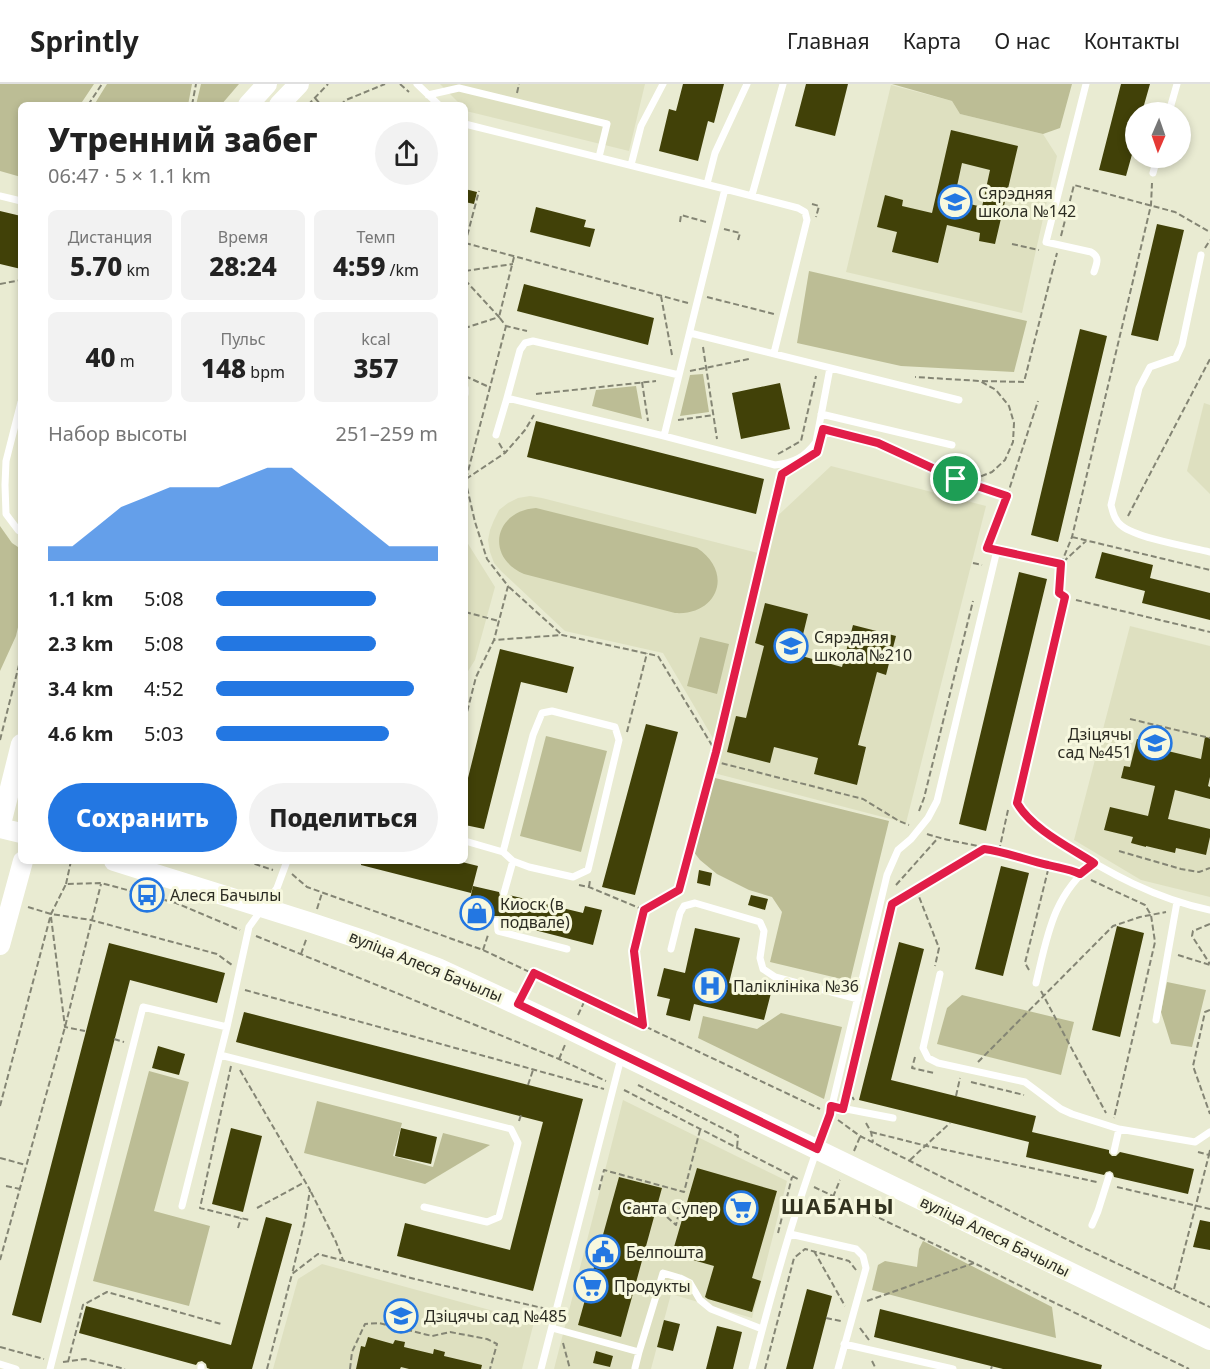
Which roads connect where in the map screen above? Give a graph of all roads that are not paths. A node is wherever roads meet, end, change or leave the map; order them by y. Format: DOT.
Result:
graph roads {
  1 [pos="267,84"];
  2 [pos="299,84"];
  3 [pos="417,84"];
  4 [pos="663,84"];
  5 [pos="747,84"];
  6 [pos="783,84"];
  7 [pos="1086,84"];
  8 [pos="1177,84"];
  9 [pos="428,95"];
  10 [pos="251,102"];
  11 [pos="282,102"];
  12 [pos="436,102"];
  13 [pos="1172,102"];
  14 [pos="468,125"];
  15 [pos="599,157"];
  16 [pos="631,165"];
  17 [pos="1154,168"];
  18 [pos="1153,172"];
  19 [pos="707,184"];
  20 [pos="725,189"];
  21 [pos="752,195"];
  22 [pos="0,196"];
  23 [pos="18,200"];
  24 [pos="1201,255"];
  25 [pos="1094,272"];
  26 [pos="690,333"];
  27 [pos="774,353"];
  28 [pos="830,368"];
  29 [pos="679,375"];
  30 [pos="507,398"];
  31 [pos="958,400"];
  32 [pos="18,414"];
  33 [pos="821,414"];
  34 [pos="495,435"];
  35 [pos="664,436"];
  36 [pos="952,445"];
  37 [pos="18,530"];
  38 [pos="997,550"];
  39 [pos="1210,552"];
  40 [pos="1065,597"];
  41 [pos="18,756"];
  42 [pos="0,828"];
  43 [pos="18,832"];
  44 [pos="468,842"];
  45 [pos="503,852"];
  46 [pos="513,861"];
  47 [pos="1094,863"];
  48 [pos="22,864"];
  49 [pos="124,864"];
  50 [pos="286,864"];
  51 [pos="504,894"];
  52 [pos="1177,902"];
  53 [pos="263,906"];
  54 [pos="1210,910"];
  55 [pos="497,921"];
  56 [pos="0,945"];
  57 [pos="567,949"];
  58 [pos="671,949"];
  59 [pos="940,974"];
  60 [pos="1036,983"];
  61 [pos="858,999"];
  62 [pos="1156,1020"];
  63 [pos="226,1027"];
  64 [pos="220,1055"];
  65 [pos="622,1055"];
  66 [pos="831,1110"];
  67 [pos="893,1118"];
  68 [pos="1116,1127"];
  69 [pos="1210,1132"];
  70 [pos="817,1149"];
  71 [pos="1114,1151"];
  72 [pos="1109,1176"];
  73 [pos="182,1206"];
  74 [pos="424,1207"];
  75 [pos="1092,1225"];
  76 [pos="790,1234"];
  77 [pos="552,1328"];
  78 [pos="762,1329"];
  79 [pos="1210,1340"];
  80 [pos="844,1344"];
  81 [pos="639,1352"];
  82 [pos="0,1364"];
  83 [pos="634,1368"];
  84 [pos="16,1369"];
  85 [pos="50,1369"];
  86 [pos="541,1369"];
  87 [pos="752,1369"];
  88 [pos="838,1369"];
  89 [pos="953,1369"];
  1 -- 10 [label="street"];
  2 -- 11 [label="street"];
  3 -- 9 [label="lane"];
  4 -- 16 [label="lane"];
  5 -- 19 [label="lane"];
  6 -- 21 [label="lane"];
  7 -- 25 [label="lane"];
  8 -- 13 [label="lane"];
  9 -- 12 [label="lane"];
  9 -- 15 [label="lane"];
  14 -- 15 [label="lane"];
  15 -- 16 [label="lane"];
  16 -- 19 [label="lane"];
  17 -- 18 [label="lane"];
  19 -- 20 [label="lane"];
  20 -- 21 [label="lane"];
  20 -- 26 [label="lane"];
  21 -- 27 [label="lane"];
  22 -- 23 [label="lane"];
  24 -- 39 [label="lane"];
  26 -- 27 [label="lane"];
  26 -- 29 [label="lane"];
  27 -- 28 [label="lane"];
  28 -- 31 [label="lane"];
  28 -- 33 [label="lane"];
  29 -- 30 [label="lane"];
  29 -- 35 [label="lane"];
  30 -- 34 [label="lane"];
  30 -- 35 [label="lane"];
  32 -- 37 [label="lane"];
  33 -- 35 [label="lane"];
  33 -- 36 [label="lane"];
  38 -- 61 [label="lane"];
  40 -- 47 [label="lane"];
  41 -- 42 [label="street"];
  42 -- 43 [label="street"];
  44 -- 45 [label="lane"];
  45 -- 46 [label="lane"];
  45 -- 46 [label="lane"];
  46 -- 51 [label="lane"];
  47 -- 52 [label="lane"];
  47 -- 60 [label="lane"];
  48 -- 56 [label="street"];
  49 -- 53 [label="street, вуліца Алеся Бачылы"];
  50 -- 53 [label="lane"];
  52 -- 54 [label="lane"];
  52 -- 62 [label="lane"];
  53 -- 63 [label="lane"];
  53 -- 65 [label="street, вуліца Алеся Бачылы"];
  55 -- 57 [label="lane"];
  58 -- 61 [label="lane"];
  59 -- 68 [label="lane"];
  61 -- 66 [label="lane"];
  63 -- 64 [label="lane"];
  63 -- 85 [label="lane"];
  64 -- 73 [label="lane"];
  64 -- 74 [label="lane"];
  65 -- 70 [label="street, вуліца Алеся Бачылы"];
  65 -- 77 [label="lane"];
  66 -- 67 [label="lane"];
  66 -- 70 [label="lane"];
  68 -- 69 [label="lane"];
  68 -- 71 [label="lane"];
  70 -- 76 [label="lane"];
  70 -- 79 [label="street, вуліца Алеся Бачылы"];
  72 -- 75 [label="lane"];
  76 -- 78 [label="lane"];
  76 -- 80 [label="lane"];
  77 -- 81 [label="lane"];
  77 -- 86 [label="lane"];
  78 -- 81 [label="lane"];
  78 -- 87 [label="lane"];
  80 -- 88 [label="lane"];
  80 -- 89 [label="lane"];
  81 -- 83 [label="lane"];
  82 -- 84 [label="lane"];
}
